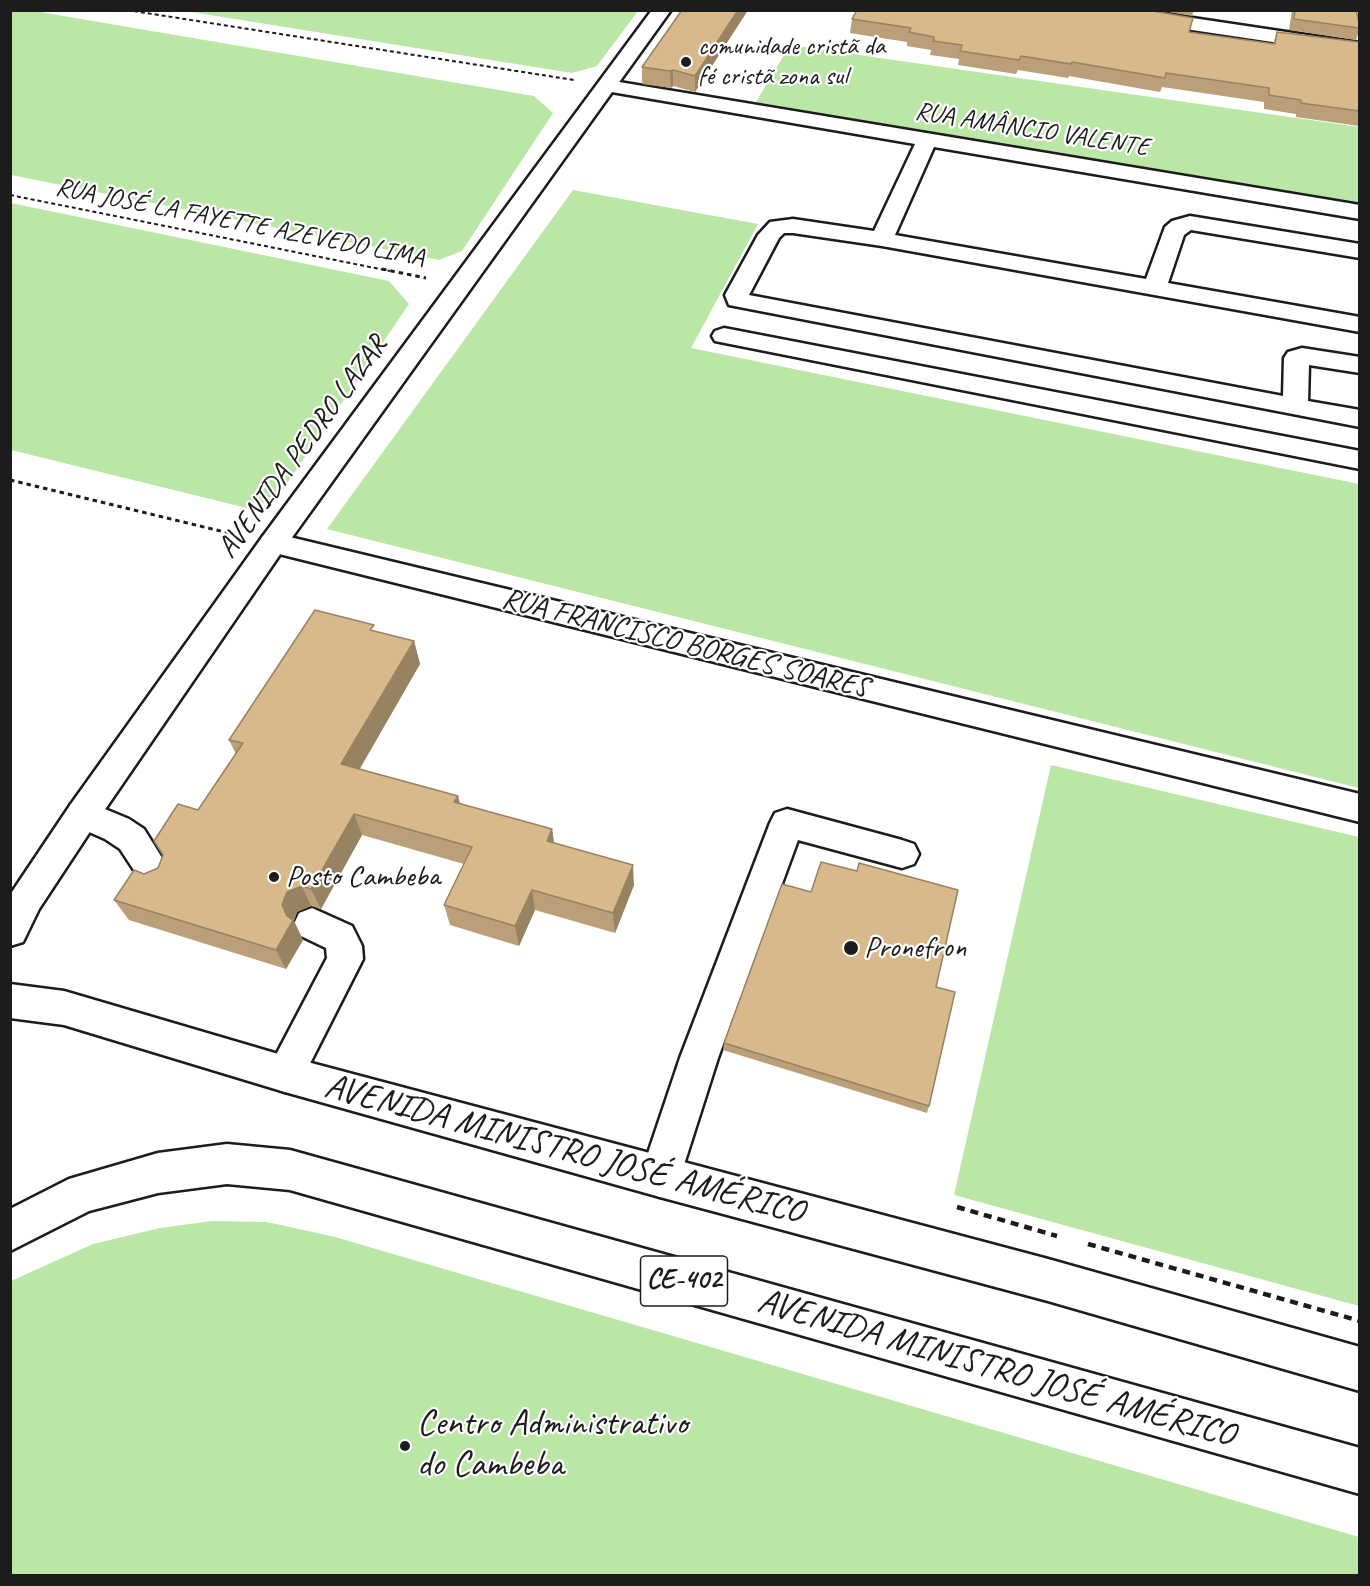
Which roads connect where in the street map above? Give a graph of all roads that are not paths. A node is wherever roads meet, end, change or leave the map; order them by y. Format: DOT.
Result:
graph roads {
  1 [pos="662,10"];
  2 [pos="1098,10"];
  3 [pos="1208,10"];
  4 [pos="1292,31"];
  5 [pos="1359,32"];
  6 [pos="1359,49"];
  7 [pos="607,86"];
  8 [pos="927,140"];
  9 [pos="1359,212"];
  10 [pos="882,239"];
  11 [pos="1359,251"];
  12 [pos="1155,287"];
  13 [pos="1359,325"];
  14 [pos="724,336"];
  15 [pos="1359,365"];
  16 [pos="1295,408"];
  17 [pos="1359,419"];
  18 [pos="1359,460"];
  19 [pos="273,543"];
  20 [pos="1359,808"];
  21 [pos="83,814"];
  22 [pos="902,854"];
  23 [pos="157,877"];
  24 [pos="312,924"];
  25 [pos="10,931"];
  26 [pos="10,1000"];
  27 [pos="285,1074"];
  28 [pos="660,1177"];
  29 [pos="10,1231"];
  30 [pos="1359,1369"];
  31 [pos="1359,1471"];
  1 -- 7 [label="street, AVENIDA PEDRO LAZAR"];
  2 -- 4 [label="street"];
  3 -- 4 [label="street"];
  4 -- 5 [label="street"];
  4 -- 6 [label="street"];
  7 -- 8 [label="street, RUA AMÂNCIO VALENTE"];
  7 -- 19 [label="street, AVENIDA PEDRO LAZAR"];
  8 -- 9 [label="street, RUA AMÂNCIO VALENTE"];
  8 -- 10 [label="street"];
  10 -- 12 [label="street"];
  10 -- 16 [label="street"];
  11 -- 12 [label="street"];
  12 -- 13 [label="street"];
  14 -- 18 [label="street"];
  15 -- 16 [label="street"];
  16 -- 17 [label="street"];
  19 -- 20 [label="street, RUA FRANCISCO BORGES SOARES"];
  19 -- 21 [label="street, AVENIDA PEDRO LAZAR"];
  21 -- 23 [label="street"];
  21 -- 25 [label="street, AVENIDA PEDRO LAZAR"];
  22 -- 28 [label="street"];
  24 -- 27 [label="street"];
  26 -- 27 [label="street, AVENIDA MINISTRO JOSÉ AMÉRICO"];
  27 -- 28 [label="street, AVENIDA MINISTRO JOSÉ AMÉRICO"];
  28 -- 30 [label="street, AVENIDA MINISTRO JOSÉ AMÉRICO"];
  29 -- 31 [label="street, AVENIDA MINISTRO JOSÉ AMÉRICO / CE-402"];
}
